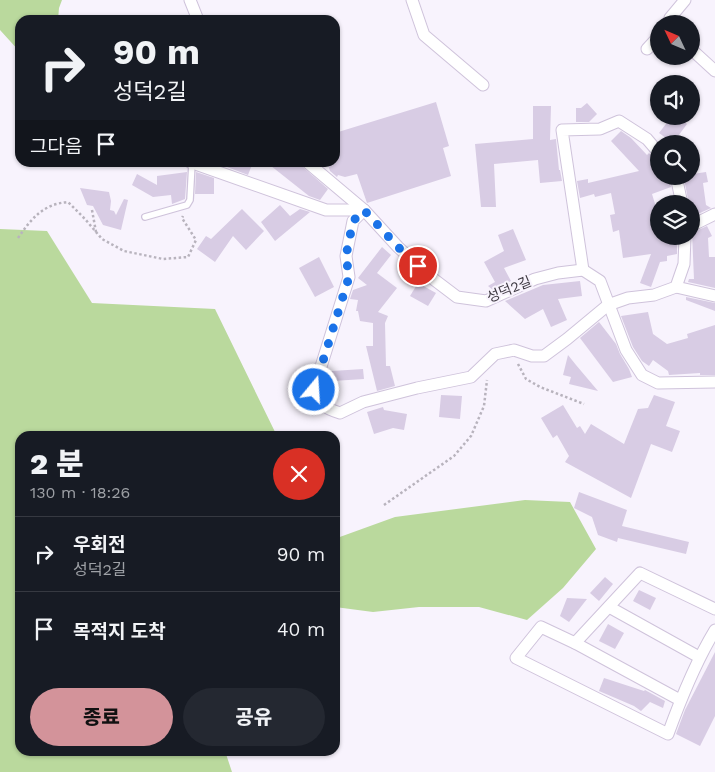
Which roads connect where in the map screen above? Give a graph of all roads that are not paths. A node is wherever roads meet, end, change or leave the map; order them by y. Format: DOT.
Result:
graph roads {
  1 [pos="190,0"];
  2 [pos="412,0"];
  3 [pos="685,0"];
  4 [pos="196,15"];
  5 [pos="674,15"];
  6 [pos="650,46"];
  7 [pos="647,49"];
  8 [pos="700,57"];
  9 [pos="715,71"];
  10 [pos="482,85"];
  11 [pos="650,142"];
  12 [pos="191,167"];
  13 [pos="202,167"];
  14 [pos="313,167"];
  15 [pos="364,210"];
  16 [pos="715,214"];
  17 [pos="145,216"];
  18 [pos="700,222"];
  19 [pos="685,245"];
  20 [pos="583,270"];
  21 [pos="676,287"];
  22 [pos="715,296"];
  23 [pos="608,305"];
  24 [pos="715,382"];
  25 [pos="609,607"];
  26 [pos="715,608"];
  27 [pos="715,630"];
  28 [pos="575,643"];
  29 [pos="699,657"];
  30 [pos="680,700"];
  1 -- 4 [label="street"];
  2 -- 10 [label="street"];
  3 -- 5 [label="street"];
  6 -- 7 [label="street"];
  8 -- 9 [label="street"];
  11 -- 20 [label="street"];
  12 -- 17 [label="lane"];
  13 -- 15 [label="street"];
  14 -- 15 [label="street, 성덕2길"];
  15 -- 20 [label="street, 성덕2길"];
  15 -- 23 [label="street"];
  16 -- 18 [label="street"];
  19 -- 21 [label="street"];
  20 -- 23 [label="street"];
  21 -- 22 [label="street"];
  21 -- 23 [label="street"];
  23 -- 24 [label="street"];
  25 -- 26 [label="street"];
  25 -- 28 [label="street"];
  25 -- 29 [label="street"];
  27 -- 29 [label="street"];
  28 -- 30 [label="street"];
  28 -- 30 [label="street"];
  29 -- 30 [label="street"];
}
